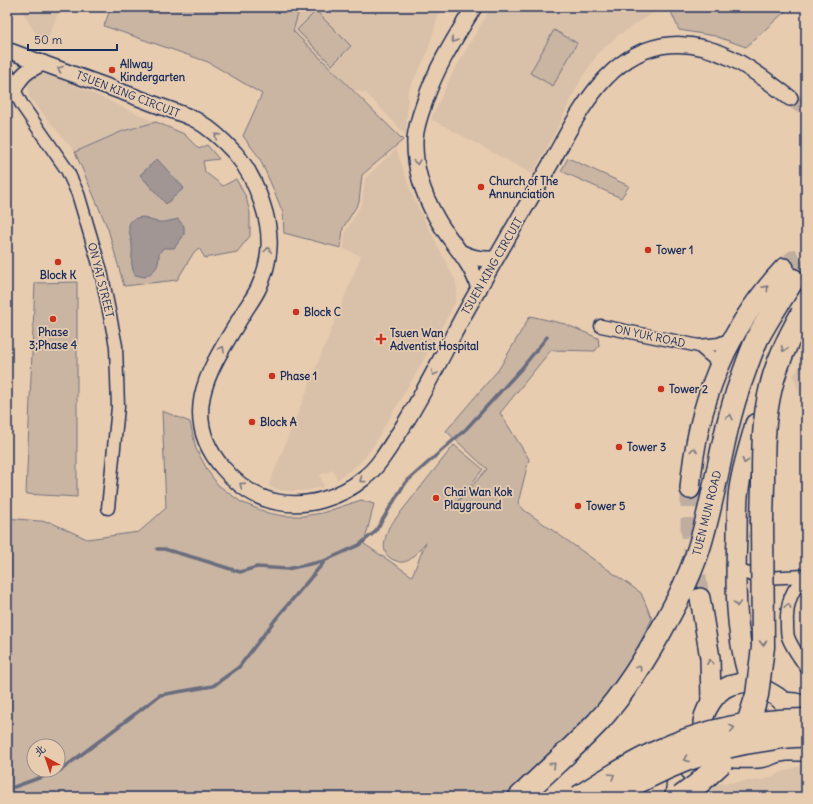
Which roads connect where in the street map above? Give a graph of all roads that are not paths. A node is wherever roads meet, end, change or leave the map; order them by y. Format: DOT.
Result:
graph roads {
  1 [pos="474,7"];
  2 [pos="7,50"];
  3 [pos="43,63"];
  4 [pos="7,72"];
  5 [pos="14,90"];
  6 [pos="790,98"];
  7 [pos="462,253"];
  8 [pos="496,258"];
  9 [pos="789,274"];
  10 [pos="479,289"];
  11 [pos="806,308"];
  12 [pos="601,326"];
  13 [pos="733,338"];
  14 [pos="699,346"];
  15 [pos="719,366"];
  16 [pos="755,424"];
  17 [pos="690,489"];
  18 [pos="108,508"];
  19 [pos="736,570"];
  20 [pos="806,576"];
  21 [pos="700,598"];
  22 [pos="806,667"];
  23 [pos="765,690"];
  24 [pos="711,700"];
  25 [pos="783,702"];
  26 [pos="806,706"];
  27 [pos="750,717"];
  28 [pos="806,720"];
  29 [pos="806,736"];
  30 [pos="806,751"];
  31 [pos="775,753"];
  32 [pos="725,756"];
  33 [pos="678,789"];
  34 [pos="520,797"];
  35 [pos="579,797"];
  36 [pos="611,797"];
  37 [pos="673,797"];
  1 -- 7 [label="street, one-way"];
  2 -- 3 [label="street, TSUEN KING CIRCUIT"];
  3 -- 5 [label="street"];
  10 -- 3 [label="street, TSUEN KING CIRCUIT, one-way"];
  4 -- 5 [label="street, ON YAT STREET"];
  5 -- 18 [label="street, ON YAT STREET"];
  6 -- 8 [label="street, TSUEN KING CIRCUIT"];
  7 -- 8 [label="street"];
  7 -- 10 [label="street"];
  8 -- 10 [label="street, TSUEN KING CIRCUIT"];
  13 -- 9 [label="main road, one-way"];
  34 -- 9 [label="highway, TUEN MUN ROAD, one-way"];
  11 -- 27 [label="highway, one-way, bridge"];
  12 -- 14 [label="street, ON YUK ROAD"];
  13 -- 14 [label="street, ON YUK ROAD"];
  13 -- 15 [label="main road"];
  14 -- 15 [label="street, ON YUK ROAD"];
  17 -- 15 [label="main road, one-way"];
  16 -- 19 [label="main road, one-way"];
  19 -- 20 [label="street"];
  19 -- 24 [label="main road, one-way"];
  22 -- 20 [label="street, one-way"];
  24 -- 21 [label="main road, one-way"];
  23 -- 25 [label="main road"];
  24 -- 32 [label="main road"];
  25 -- 26 [label="main road"];
  25 -- 31 [label="main road"];
  35 -- 28 [label="highway, one-way, bridge"];
  29 -- 36 [label="highway, one-way, bridge"];
  30 -- 31 [label="main road"];
  31 -- 32 [label="main road"];
  32 -- 33 [label="highway, bridge"];
  33 -- 37 [label="street"];
}
